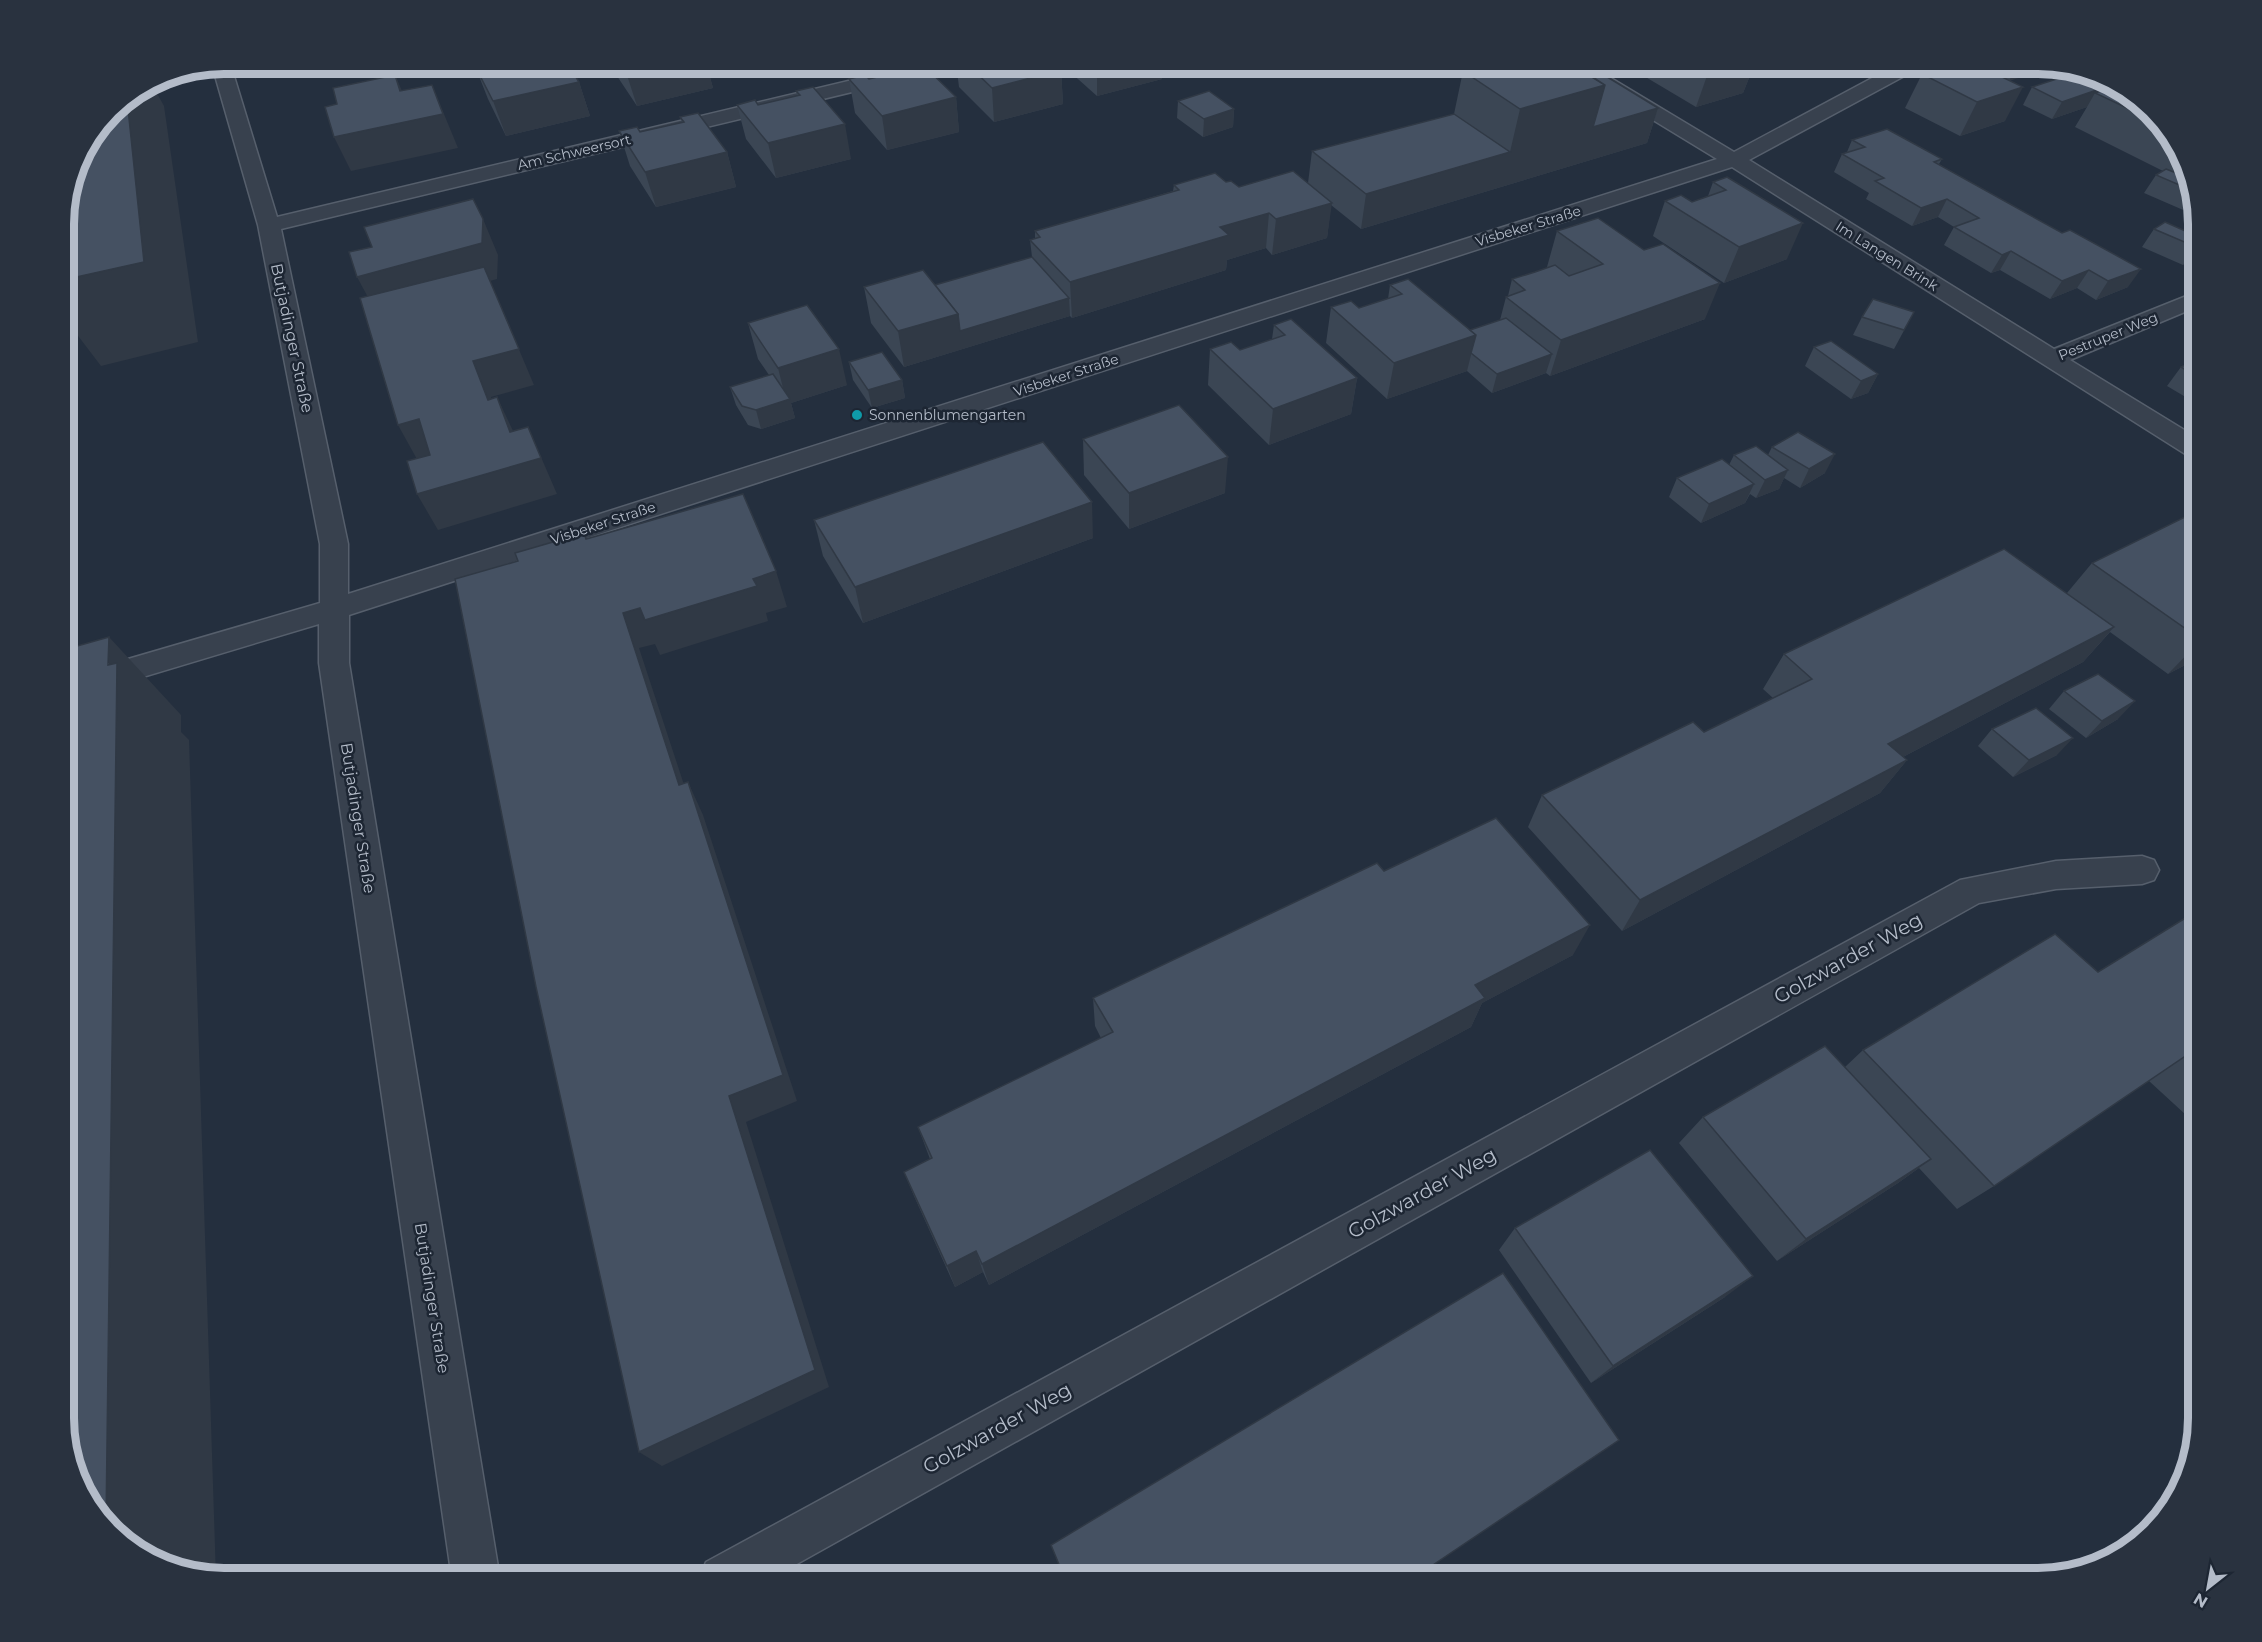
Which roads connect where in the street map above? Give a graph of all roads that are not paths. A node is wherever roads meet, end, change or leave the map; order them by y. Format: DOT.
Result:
graph roads {
  1 [pos="223,74"];
  2 [pos="902,74"];
  3 [pos="1591,74"];
  4 [pos="1894,74"];
  5 [pos="1734,160"];
  6 [pos="269,225"];
  7 [pos="2188,303"];
  8 [pos="2051,360"];
  9 [pos="2188,444"];
  10 [pos="335,609"];
  11 [pos="74,687"];
  12 [pos="2142,870"];
  13 [pos="474,1568"];
  14 [pos="743,1568"];
  1 -- 6 [label="street, Butjadinger Straße"];
  2 -- 6 [label="street, Am Schweersort"];
  3 -- 5 [label="street, Im Langen Brink"];
  4 -- 5 [label="street, Visbeker Straße"];
  5 -- 8 [label="street, Im Langen Brink"];
  5 -- 10 [label="street, Visbeker Straße"];
  6 -- 10 [label="street, Butjadinger Straße"];
  7 -- 8 [label="street, Pestruper Weg"];
  8 -- 9 [label="street, Im Langen Brink"];
  10 -- 11 [label="street, Visbeker Straße"];
  10 -- 13 [label="street, Butjadinger Straße"];
  12 -- 14 [label="street, Golzwarder Weg"];
}
